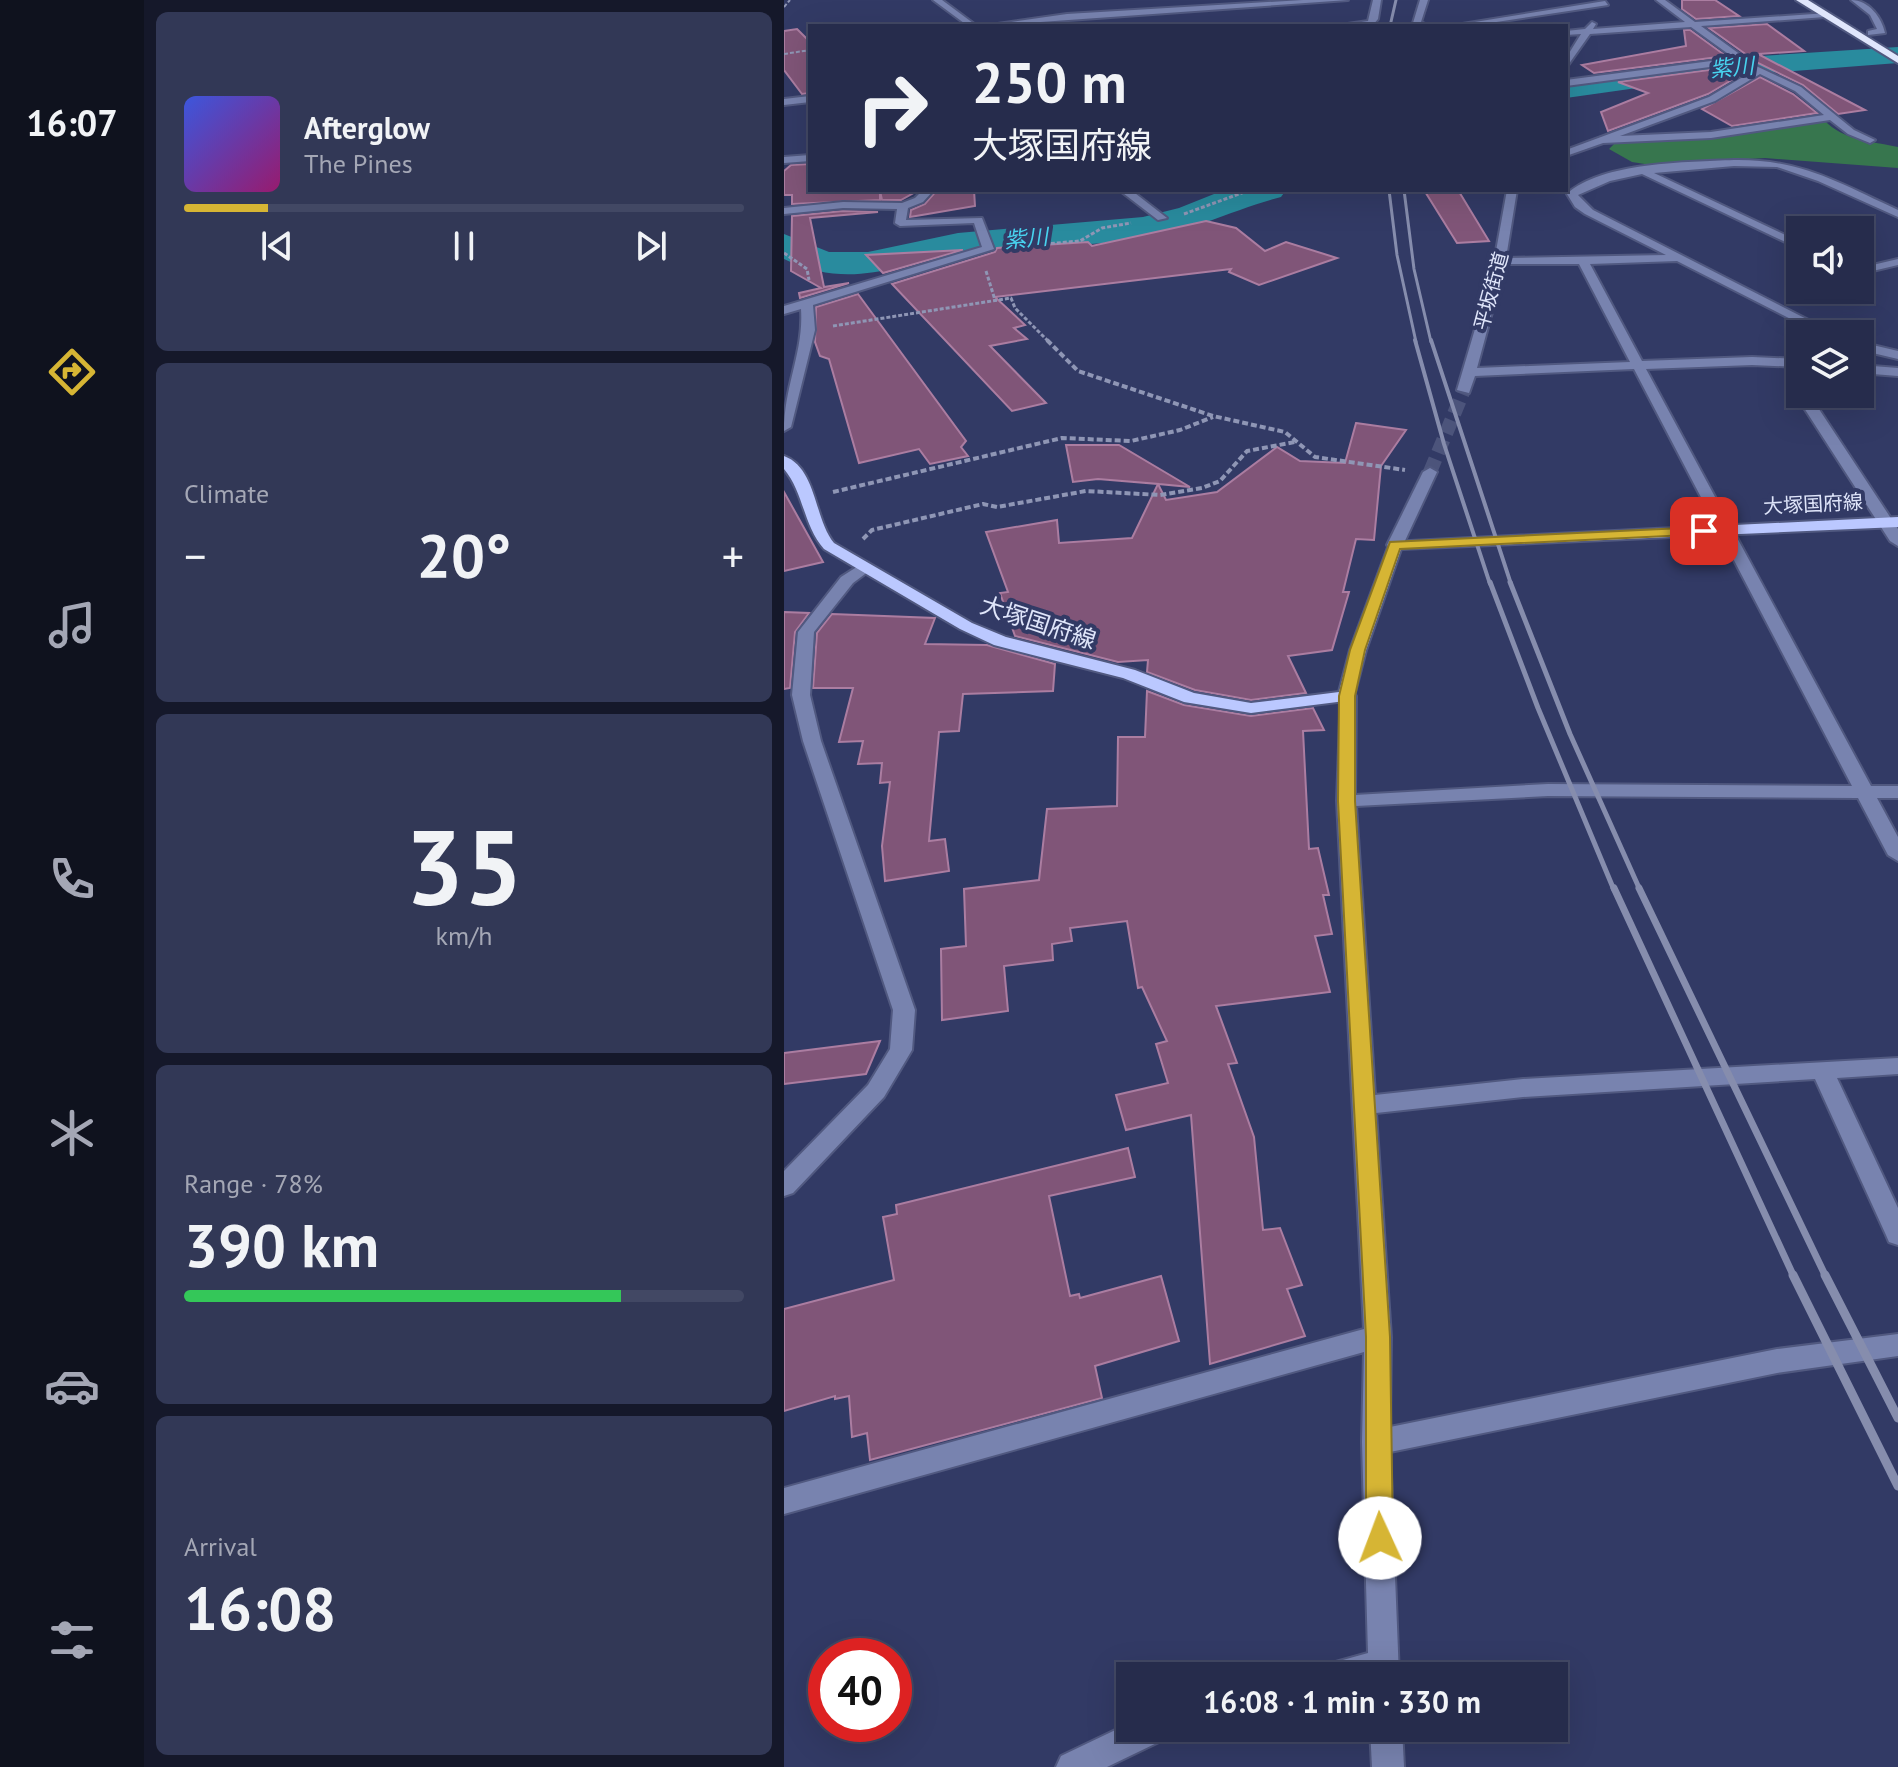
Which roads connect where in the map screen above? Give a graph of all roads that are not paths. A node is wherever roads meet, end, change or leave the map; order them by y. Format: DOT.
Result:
graph roads {
  1 [pos="937,0"];
  2 [pos="1344,0"];
  3 [pos="1377,0"];
  4 [pos="1424,0"];
  5 [pos="1618,0"];
  6 [pos="1660,0"];
  7 [pos="1801,0"];
  8 [pos="1818,0"];
  9 [pos="1855,0"];
  10 [pos="1606,1"];
  11 [pos="1825,15"];
  12 [pos="1691,21"];
  13 [pos="970,24"];
  14 [pos="1004,24"];
  15 [pos="1368,24"];
  16 [pos="1420,24"];
  17 [pos="1466,24"];
  18 [pos="1588,31"];
  19 [pos="1568,33"];
  20 [pos="1871,33"];
  21 [pos="1897,56"];
  22 [pos="1568,62"];
  23 [pos="1750,66"];
  24 [pos="1568,83"];
  25 [pos="808,99"];
  26 [pos="784,102"];
  27 [pos="1831,117"];
  28 [pos="1600,140"];
  29 [pos="1870,140"];
  30 [pos="1568,152"];
  31 [pos="808,158"];
  32 [pos="784,160"];
  33 [pos="1644,172"];
  34 [pos="927,192"];
  35 [pos="1127,192"];
  36 [pos="1512,192"];
  37 [pos="903,206"];
  38 [pos="784,211"];
  39 [pos="1898,214"];
  40 [pos="1162,218"];
  41 [pos="1786,239"];
  42 [pos="1676,258"];
  43 [pos="1501,261"];
  44 [pos="1583,262"];
  45 [pos="1898,262"];
  46 [pos="1874,268"];
  47 [pos="810,302"];
  48 [pos="784,310"];
  49 [pos="1802,320"];
  50 [pos="1874,349"];
  51 [pos="1898,355"];
  52 [pos="1780,361"];
  53 [pos="1786,362"];
  54 [pos="1639,365"];
  55 [pos="1786,370"];
  56 [pos="1874,370"];
  57 [pos="1468,372"];
  58 [pos="1898,372"];
  59 [pos="1464,390"];
  60 [pos="1812,408"];
  61 [pos="784,427"];
  62 [pos="784,460"];
  63 [pos="1430,472"];
  64 [pos="1892,522"];
  65 [pos="1725,530"];
  66 [pos="1898,541"];
  67 [pos="1395,545"];
  68 [pos="855,561"];
  69 [pos="1347,696"];
  70 [pos="1898,792"];
  71 [pos="1866,793"];
  72 [pos="1346,801"];
  73 [pos="1898,855"];
  74 [pos="1898,1066"];
  75 [pos="1822,1070"];
  76 [pos="1365,1105"];
  77 [pos="784,1186"];
  78 [pos="1898,1235"];
  79 [pos="1378,1337"];
  80 [pos="1898,1345"];
  81 [pos="1376,1442"];
  82 [pos="784,1501"];
  83 [pos="1384,1662"];
  84 [pos="1125,1742"];
  85 [pos="1387,1742"];
  86 [pos="1072,1767"];
  87 [pos="1388,1767"];
  1 -- 13 [label="street"];
  2 -- 14 [label="street"];
  3 -- 15 [label="street"];
  4 -- 16 [label="street"];
  5 -- 10 [label="street"];
  6 -- 12 [label="street"];
  7 -- 11 [label="highway"];
  8 -- 20 [label="highway"];
  9 -- 20 [label="street"];
  10 -- 17 [label="street"];
  10 -- 18 [label="street"];
  11 -- 12 [label="street"];
  11 -- 21 [label="highway"];
  12 -- 18 [label="street"];
  12 -- 23 [label="street"];
  18 -- 19 [label="street"];
  18 -- 22 [label="street"];
  20 -- 21 [label="highway"];
  23 -- 24 [label="street"];
  23 -- 27 [label="street"];
  23 -- 28 [label="street"];
  25 -- 26 [label="street"];
  27 -- 28 [label="street"];
  27 -- 29 [label="street"];
  28 -- 30 [label="street"];
  31 -- 32 [label="street"];
  33 -- 39 [label="street"];
  33 -- 41 [label="street"];
  33 -- 42 [label="street"];
  34 -- 37 [label="street"];
  35 -- 40 [label="street"];
  36 -- 43 [label="street, 平坂街道"];
  37 -- 38 [label="street"];
  37 -- 47 [label="street"];
  42 -- 44 [label="street"];
  42 -- 49 [label="street"];
  43 -- 44 [label="street"];
  43 -- 57 [label="street, 平坂街道"];
  44 -- 54 [label="street"];
  45 -- 46 [label="street"];
  47 -- 48 [label="street"];
  47 -- 61 [label="street"];
  50 -- 51 [label="street"];
  52 -- 53 [label="street"];
  52 -- 54 [label="street"];
  52 -- 55 [label="street"];
  54 -- 57 [label="street"];
  54 -- 65 [label="street"];
  56 -- 58 [label="street"];
  57 -- 59 [label="street, 平坂街道"];
  60 -- 64 [label="street"];
  62 -- 68 [label="main road, 大塚国府線"];
  63 -- 67 [label="street"];
  64 -- 65 [label="main road, 大塚国府線"];
  64 -- 66 [label="street"];
  65 -- 67 [label="main road, 大塚国府線"];
  65 -- 71 [label="street"];
  67 -- 69 [label="main road"];
  68 -- 69 [label="main road, 大塚国府線"];
  68 -- 77 [label="street"];
  69 -- 72 [label="street"];
  70 -- 71 [label="street"];
  71 -- 72 [label="street"];
  71 -- 73 [label="street"];
  72 -- 76 [label="street"];
  74 -- 75 [label="street"];
  75 -- 76 [label="street"];
  75 -- 78 [label="street"];
  76 -- 79 [label="street"];
  79 -- 81 [label="street"];
  79 -- 82 [label="street"];
  80 -- 81 [label="street"];
  81 -- 83 [label="street"];
  84 -- 86 [label="street"];
  85 -- 87 [label="street"];
}
